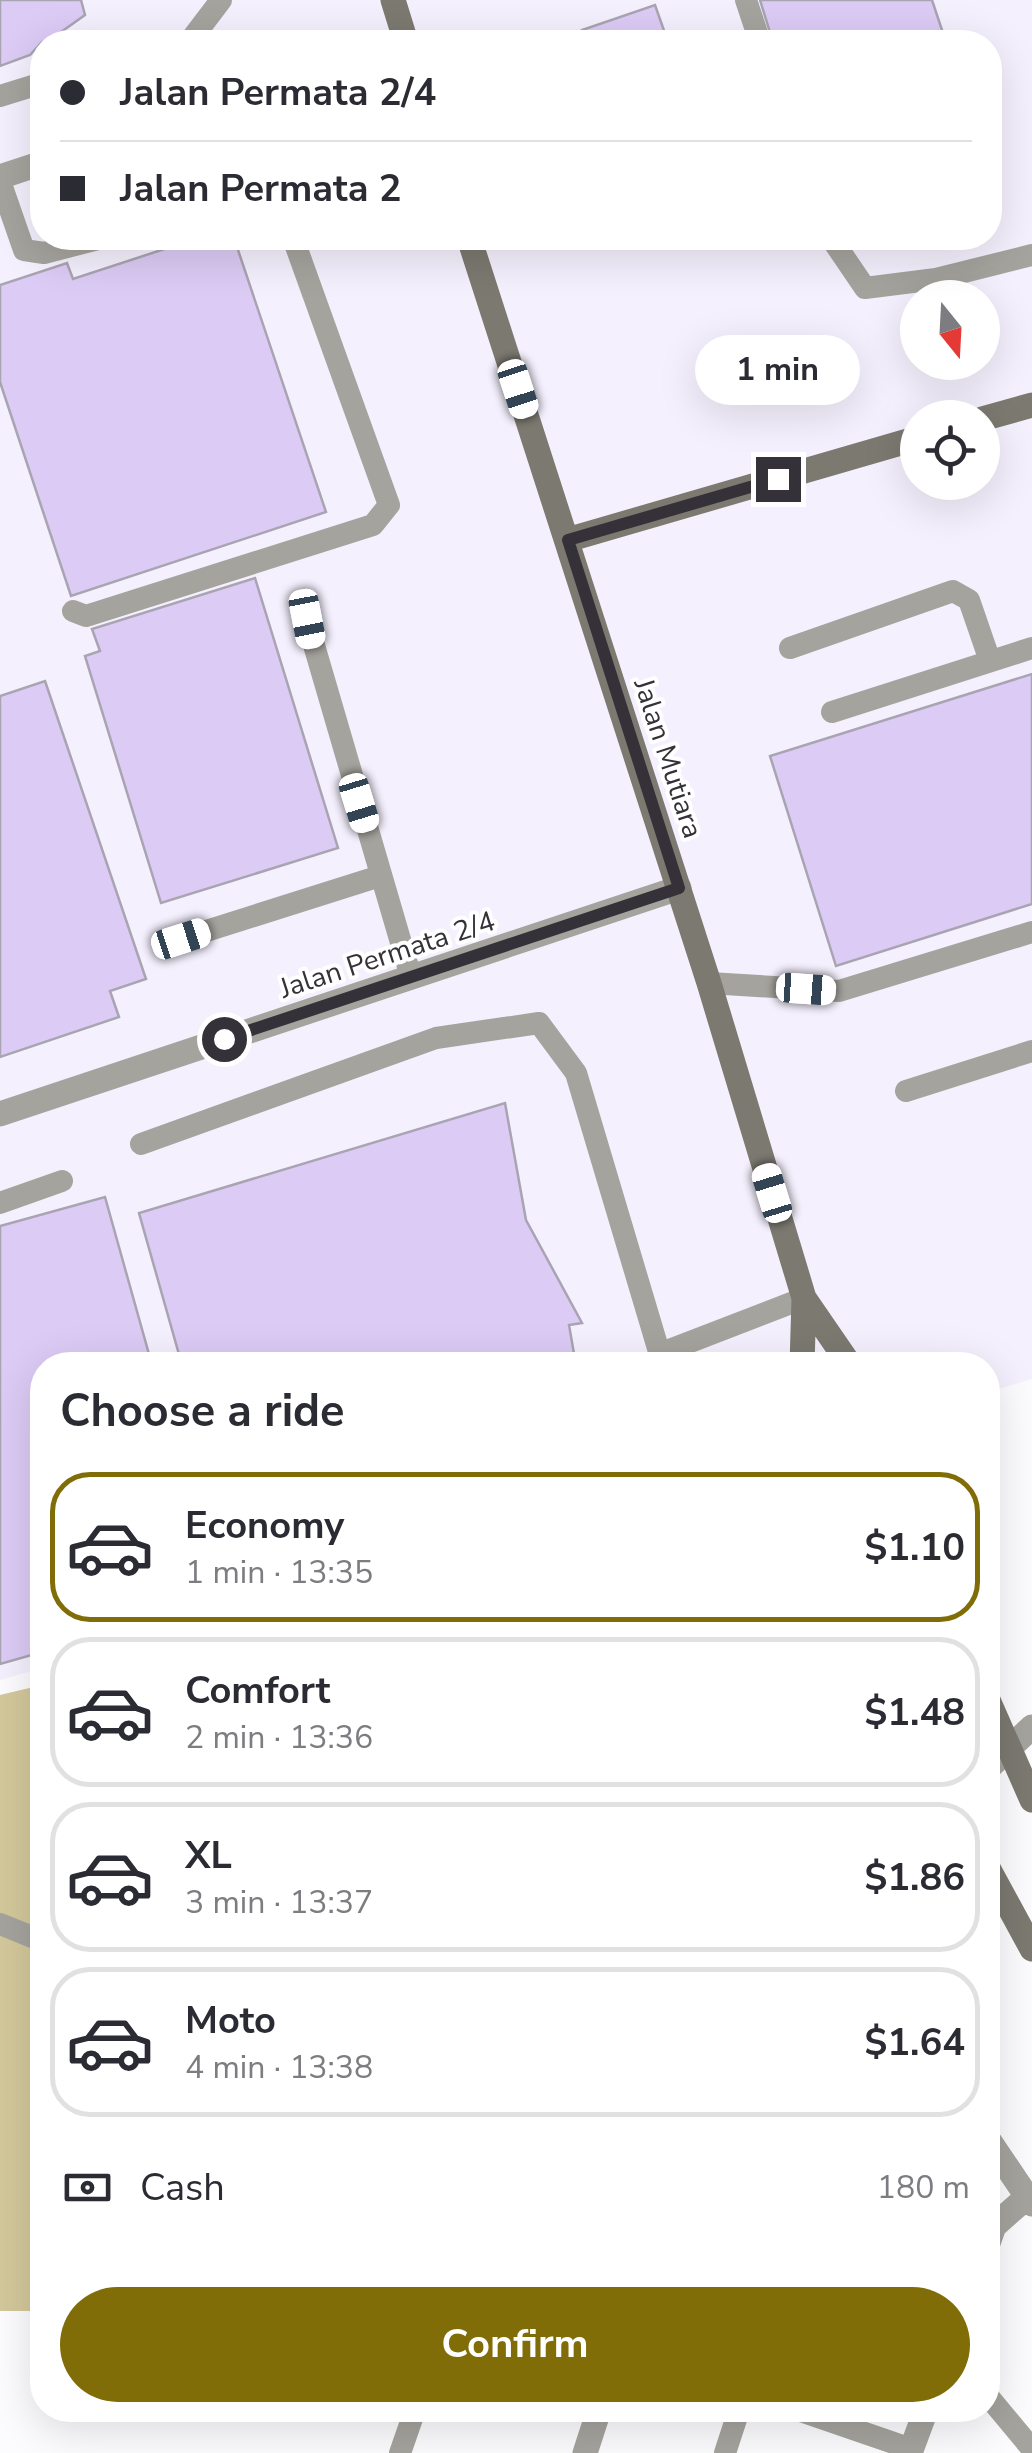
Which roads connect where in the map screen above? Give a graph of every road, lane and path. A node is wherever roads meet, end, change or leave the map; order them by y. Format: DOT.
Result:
graph roads {
  1 [pos="221,0"];
  2 [pos="393,0"];
  3 [pos="746,0"];
  4 [pos="198,30"];
  5 [pos="402,30"];
  6 [pos="756,30"];
  7 [pos="30,87"];
  8 [pos="0,96"];
  9 [pos="30,168"];
  10 [pos="0,179"];
  11 [pos="52,250"];
  12 [pos="297,250"];
  13 [pos="474,250"];
  14 [pos="839,250"];
  15 [pos="1032,255"];
  16 [pos="1032,404"];
  17 [pos="1000,414"];
  18 [pos="900,443"];
  19 [pos="568,540"];
  20 [pos="73,610"];
  21 [pos="304,611"];
  22 [pos="790,648"];
  23 [pos="1032,648"];
  24 [pos="990,661"];
  25 [pos="832,712"];
  26 [pos="380,876"];
  27 [pos="679,888"];
  28 [pos="1032,932"];
  29 [pos="181,939"];
  30 [pos="411,978"];
  31 [pos="709,982"];
  32 [pos="1032,1050"];
  33 [pos="906,1091"];
  34 [pos="0,1114"];
  35 [pos="141,1144"];
  36 [pos="62,1181"];
  37 [pos="0,1203"];
  38 [pos="804,1298"];
  39 [pos="659,1352"];
  40 [pos="679,1352"];
  41 [pos="802,1352"];
  42 [pos="841,1352"];
  43 [pos="1032,1727"];
  44 [pos="1000,1731"];
  45 [pos="1006,1747"];
  46 [pos="1000,1754"];
  47 [pos="1032,1800"];
  48 [pos="1000,1890"];
  49 [pos="0,1924"];
  50 [pos="30,1936"];
  51 [pos="1032,1949"];
  52 [pos="1000,2158"];
  53 [pos="1029,2201"];
  54 [pos="1000,2222"];
  55 [pos="1000,2410"];
  56 [pos="411,2422"];
  57 [pos="595,2422"];
  58 [pos="734,2422"];
  59 [pos="831,2422"];
  60 [pos="922,2422"];
  61 [pos="1032,2449"];
  62 [pos="911,2451"];
  63 [pos="400,2453"];
  64 [pos="585,2453"];
  65 [pos="725,2453"];
  1 -- 4 [label="lane"];
  2 -- 5 [label="main road"];
  3 -- 6 [label="lane"];
  7 -- 8 [label="lane"];
  9 -- 10 [label="street"];
  10 -- 11 [label="lane"];
  12 -- 20 [label="lane"];
  13 -- 19 [label="main road, Jalan Mutiara"];
  14 -- 15 [label="lane"];
  16 -- 17 [label="main road"];
  18 -- 19 [label="main road"];
  19 -- 27 [label="main road, Jalan Mutiara"];
  21 -- 26 [label="lane"];
  22 -- 24 [label="lane"];
  23 -- 24 [label="lane"];
  24 -- 25 [label="lane"];
  26 -- 29 [label="lane"];
  26 -- 30 [label="lane"];
  27 -- 30 [label="street, Jalan Permata 2/4"];
  27 -- 31 [label="main road, Jalan Mutiara"];
  28 -- 31 [label="lane"];
  30 -- 34 [label="street, Jalan Permata 2/4"];
  31 -- 38 [label="main road, Jalan Mutiara"];
  32 -- 33 [label="lane"];
  35 -- 39 [label="lane"];
  36 -- 37 [label="lane"];
  38 -- 40 [label="lane"];
  38 -- 41 [label="main road"];
  38 -- 42 [label="main road"];
  43 -- 45 [label="street"];
  44 -- 45 [label="main road"];
  45 -- 46 [label="street"];
  45 -- 47 [label="main road"];
  48 -- 51 [label="main road"];
  49 -- 50 [label="lane"];
  52 -- 53 [label="street"];
  53 -- 54 [label="street"];
  55 -- 61 [label="lane"];
  56 -- 63 [label="lane"];
  57 -- 64 [label="street"];
  58 -- 65 [label="lane"];
  59 -- 62 [label="lane"];
  60 -- 62 [label="street"];
}
